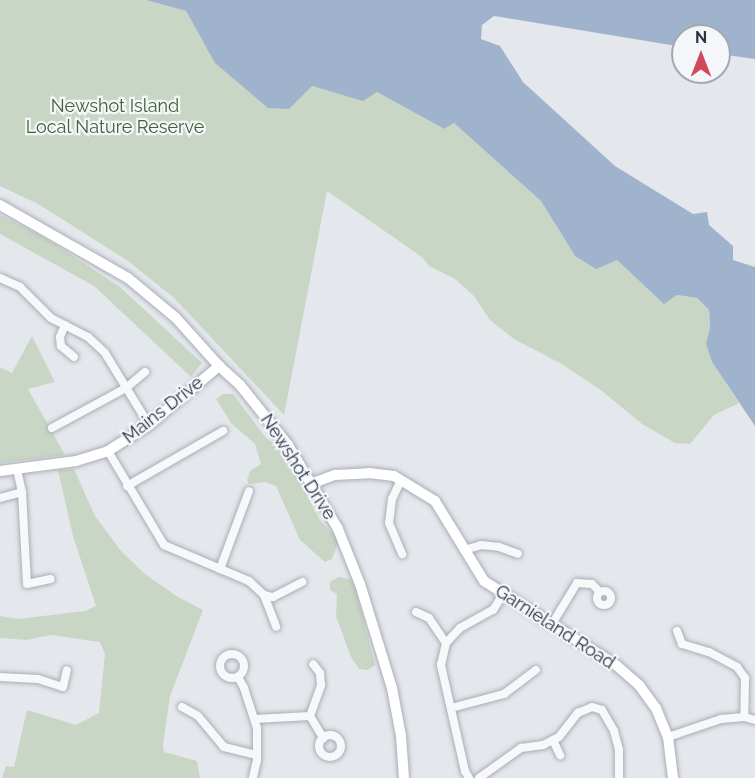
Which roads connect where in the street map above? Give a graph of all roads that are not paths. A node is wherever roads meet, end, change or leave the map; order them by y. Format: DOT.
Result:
graph roads {
  1 [pos="0,205"];
  2 [pos="0,278"];
  3 [pos="65,325"];
  4 [pos="74,357"];
  5 [pos="219,366"];
  6 [pos="145,372"];
  7 [pos="126,388"];
  8 [pos="148,425"];
  9 [pos="52,428"];
  10 [pos="222,431"];
  11 [pos="108,450"];
  12 [pos="17,469"];
  13 [pos="0,471"];
  14 [pos="401,480"];
  15 [pos="311,484"];
  16 [pos="127,486"];
  17 [pos="249,491"];
  18 [pos="22,492"];
  19 [pos="0,498"];
  20 [pos="464,550"];
  21 [pos="402,554"];
  22 [pos="518,554"];
  23 [pos="219,568"];
  24 [pos="50,579"];
  25 [pos="302,582"];
  26 [pos="600,592"];
  27 [pos="504,593"];
  28 [pos="264,595"];
  29 [pos="416,612"];
  30 [pos="552,624"];
  31 [pos="276,627"];
  32 [pos="677,632"];
  33 [pos="446,643"];
  34 [pos="313,664"];
  35 [pos="536,669"];
  36 [pos="67,670"];
  37 [pos="0,677"];
  38 [pos="238,677"];
  39 [pos="182,707"];
  40 [pos="451,708"];
  41 [pos="310,716"];
  42 [pos="744,717"];
  43 [pos="255,719"];
  44 [pos="755,720"];
  45 [pos="668,736"];
  46 [pos="323,738"];
  47 [pos="553,740"];
  48 [pos="257,755"];
  49 [pos="560,755"];
  50 [pos="253,778"];
  51 [pos="404,778"];
  52 [pos="470,778"];
  53 [pos="479,778"];
  54 [pos="619,778"];
  55 [pos="673,778"];
  1 -- 5 [label="street, Newshot Drive"];
  2 -- 3 [label="street"];
  3 -- 4 [label="street"];
  3 -- 7 [label="street"];
  5 -- 8 [label="street, Mains Drive"];
  5 -- 15 [label="street, Newshot Drive"];
  6 -- 7 [label="street"];
  7 -- 8 [label="street"];
  7 -- 9 [label="street"];
  8 -- 11 [label="street, Mains Drive"];
  10 -- 16 [label="street"];
  11 -- 12 [label="street, Mains Drive"];
  11 -- 16 [label="street"];
  12 -- 13 [label="street, Mains Drive"];
  12 -- 18 [label="street"];
  14 -- 15 [label="street, Garnieland Road"];
  14 -- 20 [label="street, Garnieland Road"];
  14 -- 21 [label="street"];
  15 -- 51 [label="street, Newshot Drive"];
  16 -- 23 [label="street"];
  17 -- 23 [label="street"];
  18 -- 19 [label="street"];
  18 -- 24 [label="street"];
  20 -- 22 [label="street"];
  20 -- 27 [label="street, Garnieland Road"];
  23 -- 28 [label="street"];
  25 -- 28 [label="street"];
  26 -- 30 [label="street"];
  27 -- 30 [label="street, Garnieland Road"];
  27 -- 33 [label="street"];
  28 -- 31 [label="street"];
  29 -- 33 [label="street"];
  30 -- 45 [label="street, Garnieland Road"];
  32 -- 42 [label="street"];
  33 -- 40 [label="street"];
  34 -- 41 [label="street"];
  35 -- 40 [label="street"];
  36 -- 37 [label="street"];
  38 -- 43 [label="street"];
  39 -- 48 [label="street"];
  40 -- 52 [label="street"];
  41 -- 43 [label="street"];
  41 -- 46 [label="street"];
  42 -- 44 [label="street"];
  42 -- 45 [label="street"];
  43 -- 48 [label="street"];
  45 -- 55 [label="street, Garnieland Road"];
  47 -- 49 [label="street"];
  47 -- 53 [label="street"];
  47 -- 54 [label="street"];
  48 -- 50 [label="street"];
}
